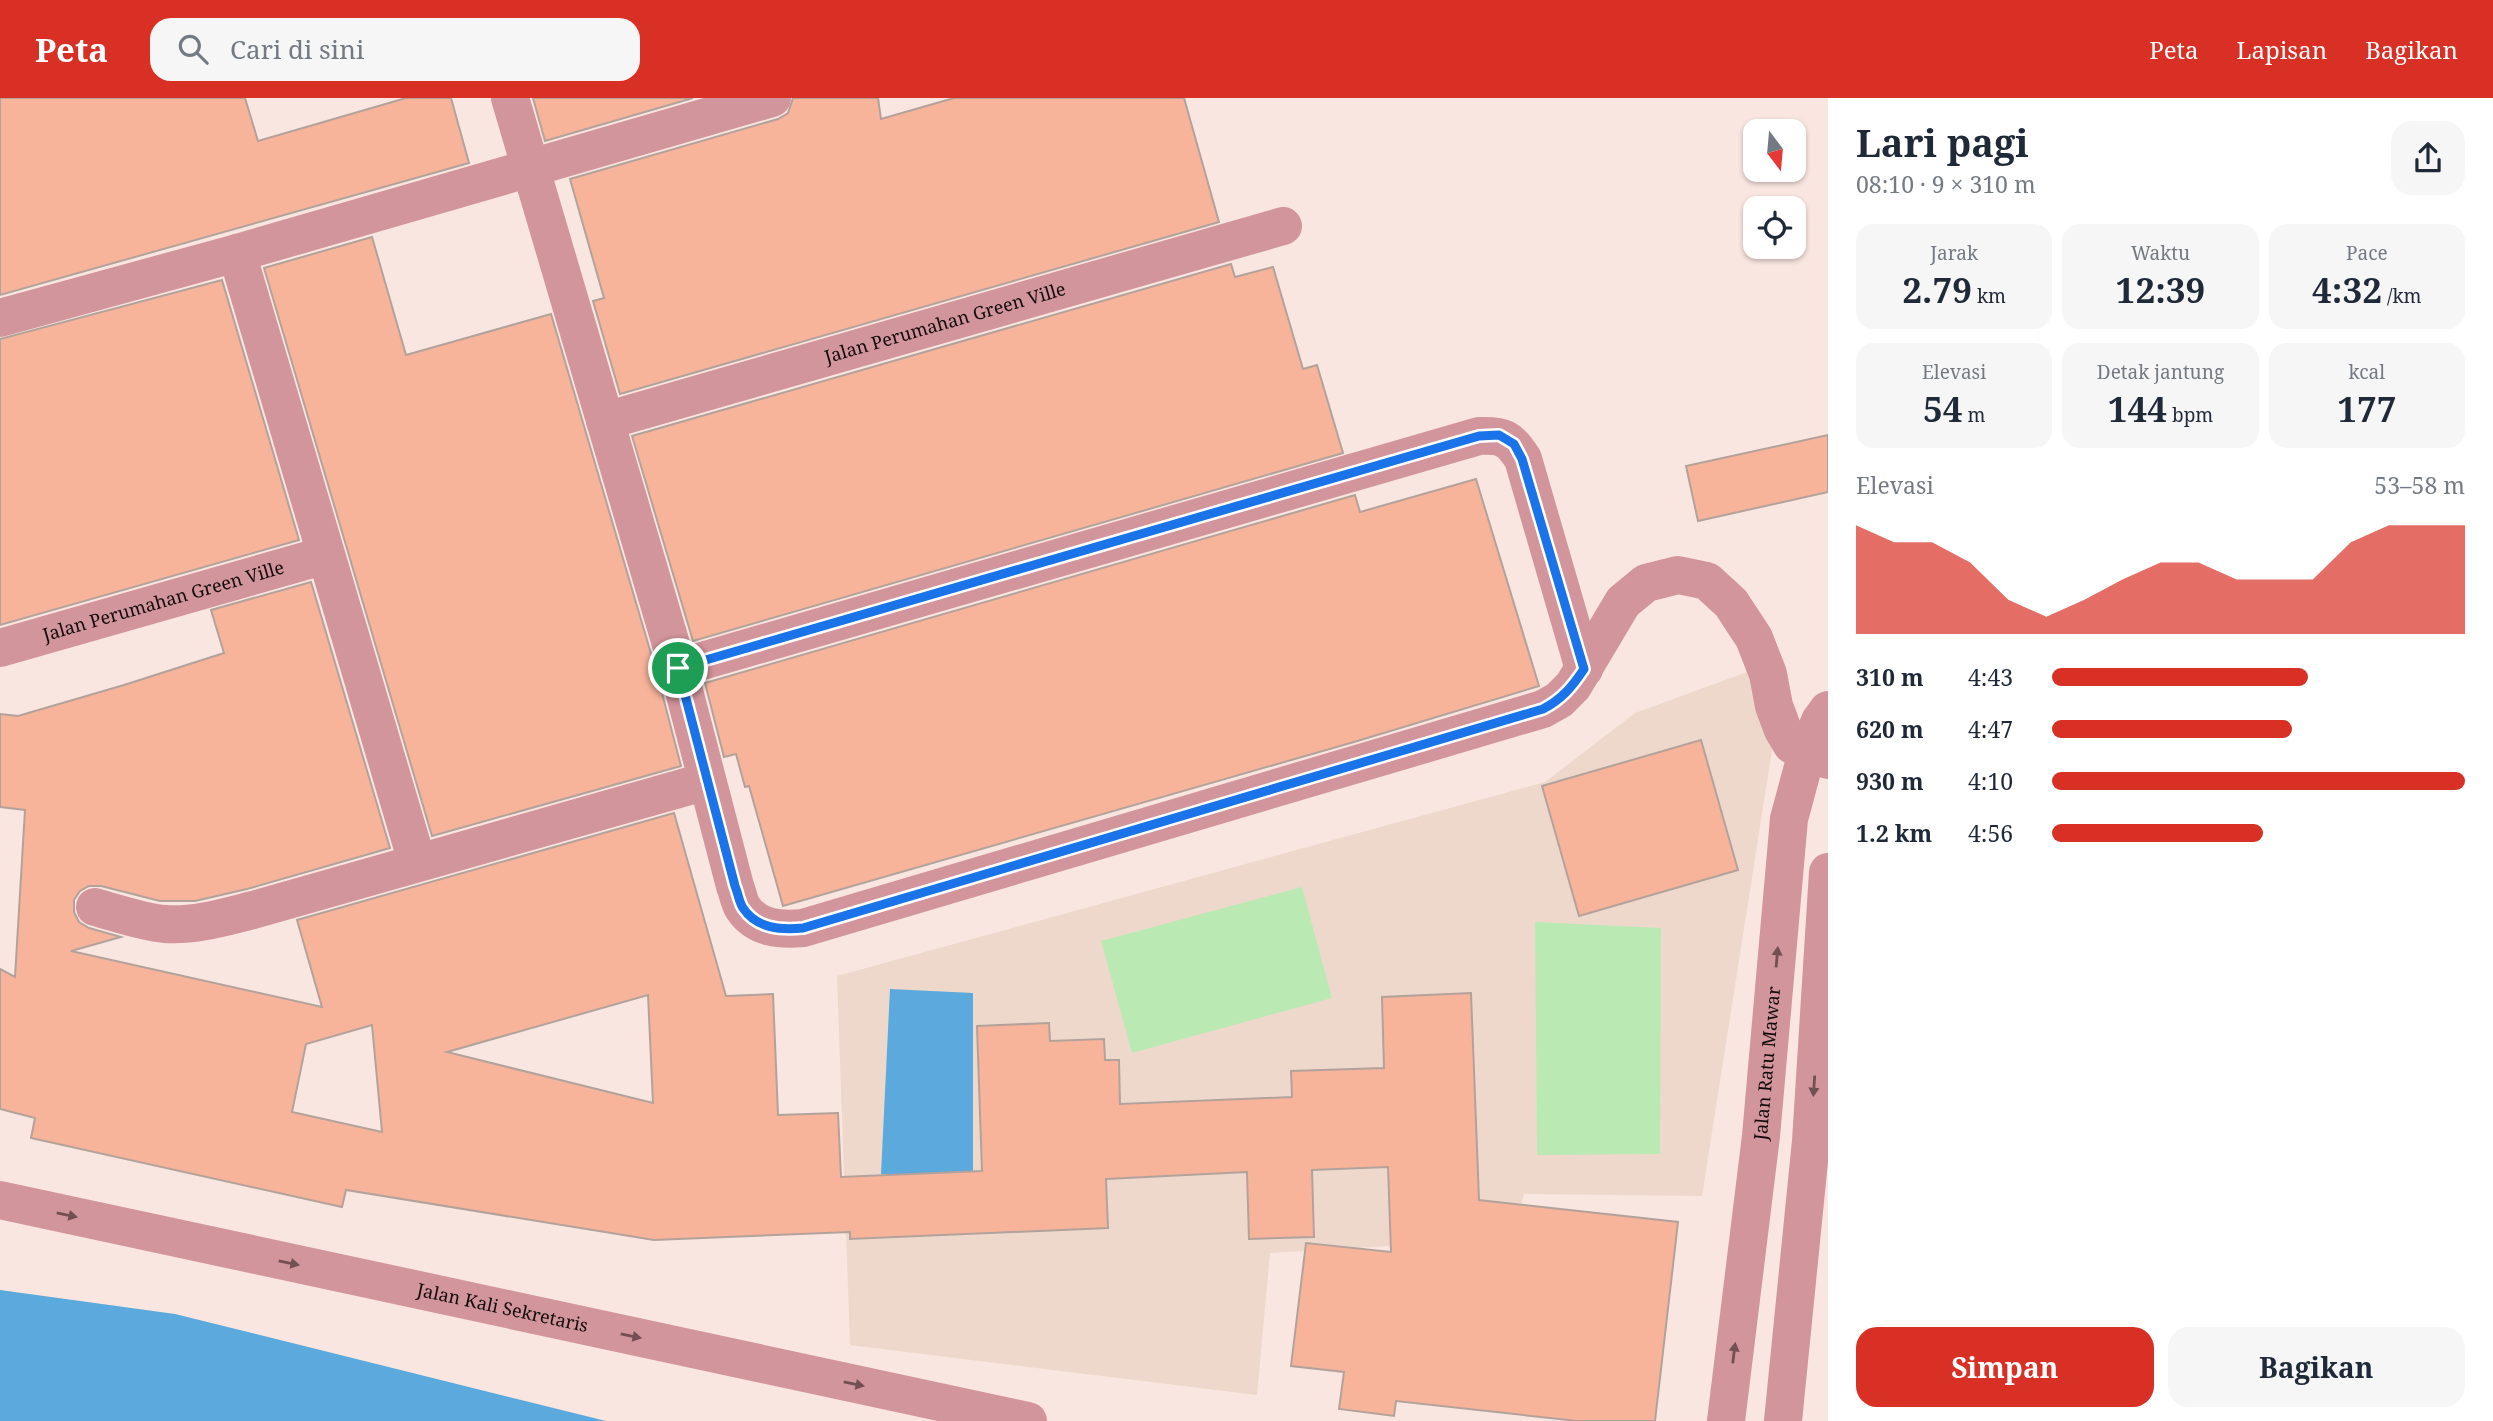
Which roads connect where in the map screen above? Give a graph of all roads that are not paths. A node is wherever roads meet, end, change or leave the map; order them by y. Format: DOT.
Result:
graph roads {
  1 [pos="510,98"];
  2 [pos="772,98"];
  3 [pos="530,168"];
  4 [pos="1283,226"];
  5 [pos="237,253"];
  6 [pos="0,318"];
  7 [pos="605,421"];
  8 [pos="326,555"];
  9 [pos="0,648"];
  10 [pos="678,668"];
  11 [pos="1584,669"];
  12 [pos="1828,710"];
  13 [pos="1817,756"];
  14 [pos="707,781"];
  15 [pos="417,862"];
  16 [pos="1828,872"];
  17 [pos="95,907"];
  18 [pos="1761,1136"];
  19 [pos="1819,1142"];
  20 [pos="0,1200"];
  21 [pos="1014,1420"];
  22 [pos="1726,1421"];
  23 [pos="1783,1421"];
  1 -- 3 [label="street"];
  2 -- 3 [label="street"];
  3 -- 5 [label="street"];
  3 -- 7 [label="street"];
  4 -- 7 [label="street, Jalan Perumahan Green Ville"];
  5 -- 6 [label="street"];
  5 -- 8 [label="street"];
  7 -- 10 [label="street"];
  8 -- 9 [label="street, Jalan Perumahan Green Ville"];
  8 -- 15 [label="street"];
  10 -- 11 [label="street"];
  10 -- 14 [label="street"];
  11 -- 13 [label="street"];
  11 -- 14 [label="street"];
  12 -- 13 [label="street, Jalan Ratu Mawar"];
  18 -- 13 [label="street, Jalan Ratu Mawar, one-way"];
  14 -- 15 [label="street"];
  15 -- 17 [label="street"];
  16 -- 19 [label="street, one-way"];
  18 -- 19 [label="street"];
  22 -- 18 [label="street, Jalan Ratu Mawar, one-way"];
  19 -- 23 [label="street"];
  20 -- 21 [label="street, Jalan Kali Sekretaris, one-way"];
}
